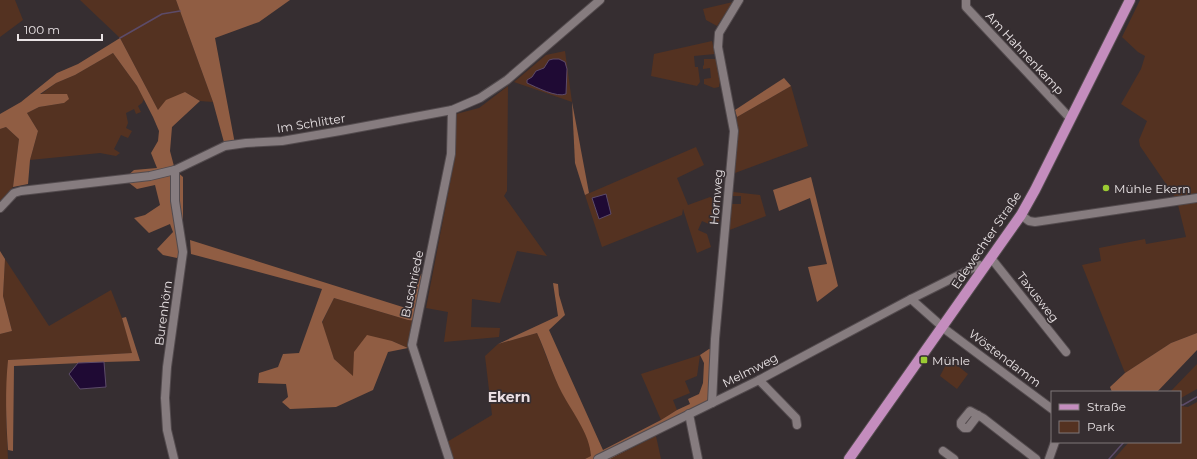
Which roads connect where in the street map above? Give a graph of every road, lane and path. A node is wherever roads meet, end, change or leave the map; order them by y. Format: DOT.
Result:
graph roads {
  1 [pos="600,0"];
  2 [pos="739,0"];
  3 [pos="966,0"];
  4 [pos="1130,0"];
  5 [pos="452,110"];
  6 [pos="1071,118"];
  7 [pos="175,170"];
  8 [pos="1197,198"];
  9 [pos="0,208"];
  10 [pos="1021,215"];
  11 [pos="991,258"];
  12 [pos="979,265"];
  13 [pos="911,299"];
  14 [pos="943,327"];
  15 [pos="1066,352"];
  16 [pos="759,380"];
  17 [pos="712,403"];
  18 [pos="1051,408"];
  19 [pos="689,414"];
  20 [pos="978,415"];
  21 [pos="797,425"];
  22 [pos="1055,443"];
  23 [pos="943,451"];
  24 [pos="174,459"];
  25 [pos="449,459"];
  26 [pos="598,459"];
  27 [pos="698,459"];
  28 [pos="849,459"];
  29 [pos="954,459"];
  30 [pos="1036,459"];
  31 [pos="1049,459"];
  1 -- 5 [label="street, Im Schlitter"];
  2 -- 17 [label="street, Hornweg"];
  3 -- 6 [label="street, Am Hahnenkamp"];
  4 -- 6 [label="main road, Edewechter Straße"];
  5 -- 7 [label="street, Im Schlitter"];
  5 -- 25 [label="street, Buschriede"];
  6 -- 10 [label="main road, Edewechter Straße"];
  7 -- 9 [label="street, Im Schlitter"];
  7 -- 24 [label="street, Burenhörn"];
  8 -- 10 [label="street"];
  10 -- 11 [label="main road, Edewechter Straße"];
  11 -- 14 [label="main road, Edewechter Straße"];
  11 -- 15 [label="street, Taxusweg"];
  12 -- 13 [label="street, Melmweg"];
  13 -- 14 [label="street"];
  13 -- 16 [label="street, Melmweg"];
  14 -- 18 [label="street, Wöstendamm"];
  14 -- 28 [label="main road, Edewechter Straße"];
  16 -- 17 [label="street, Melmweg"];
  16 -- 21 [label="street"];
  17 -- 19 [label="street, Melmweg"];
  19 -- 26 [label="street, Melmweg"];
  19 -- 27 [label="street"];
  20 -- 30 [label="street"];
  22 -- 31 [label="street"];
  23 -- 29 [label="street"];
}
